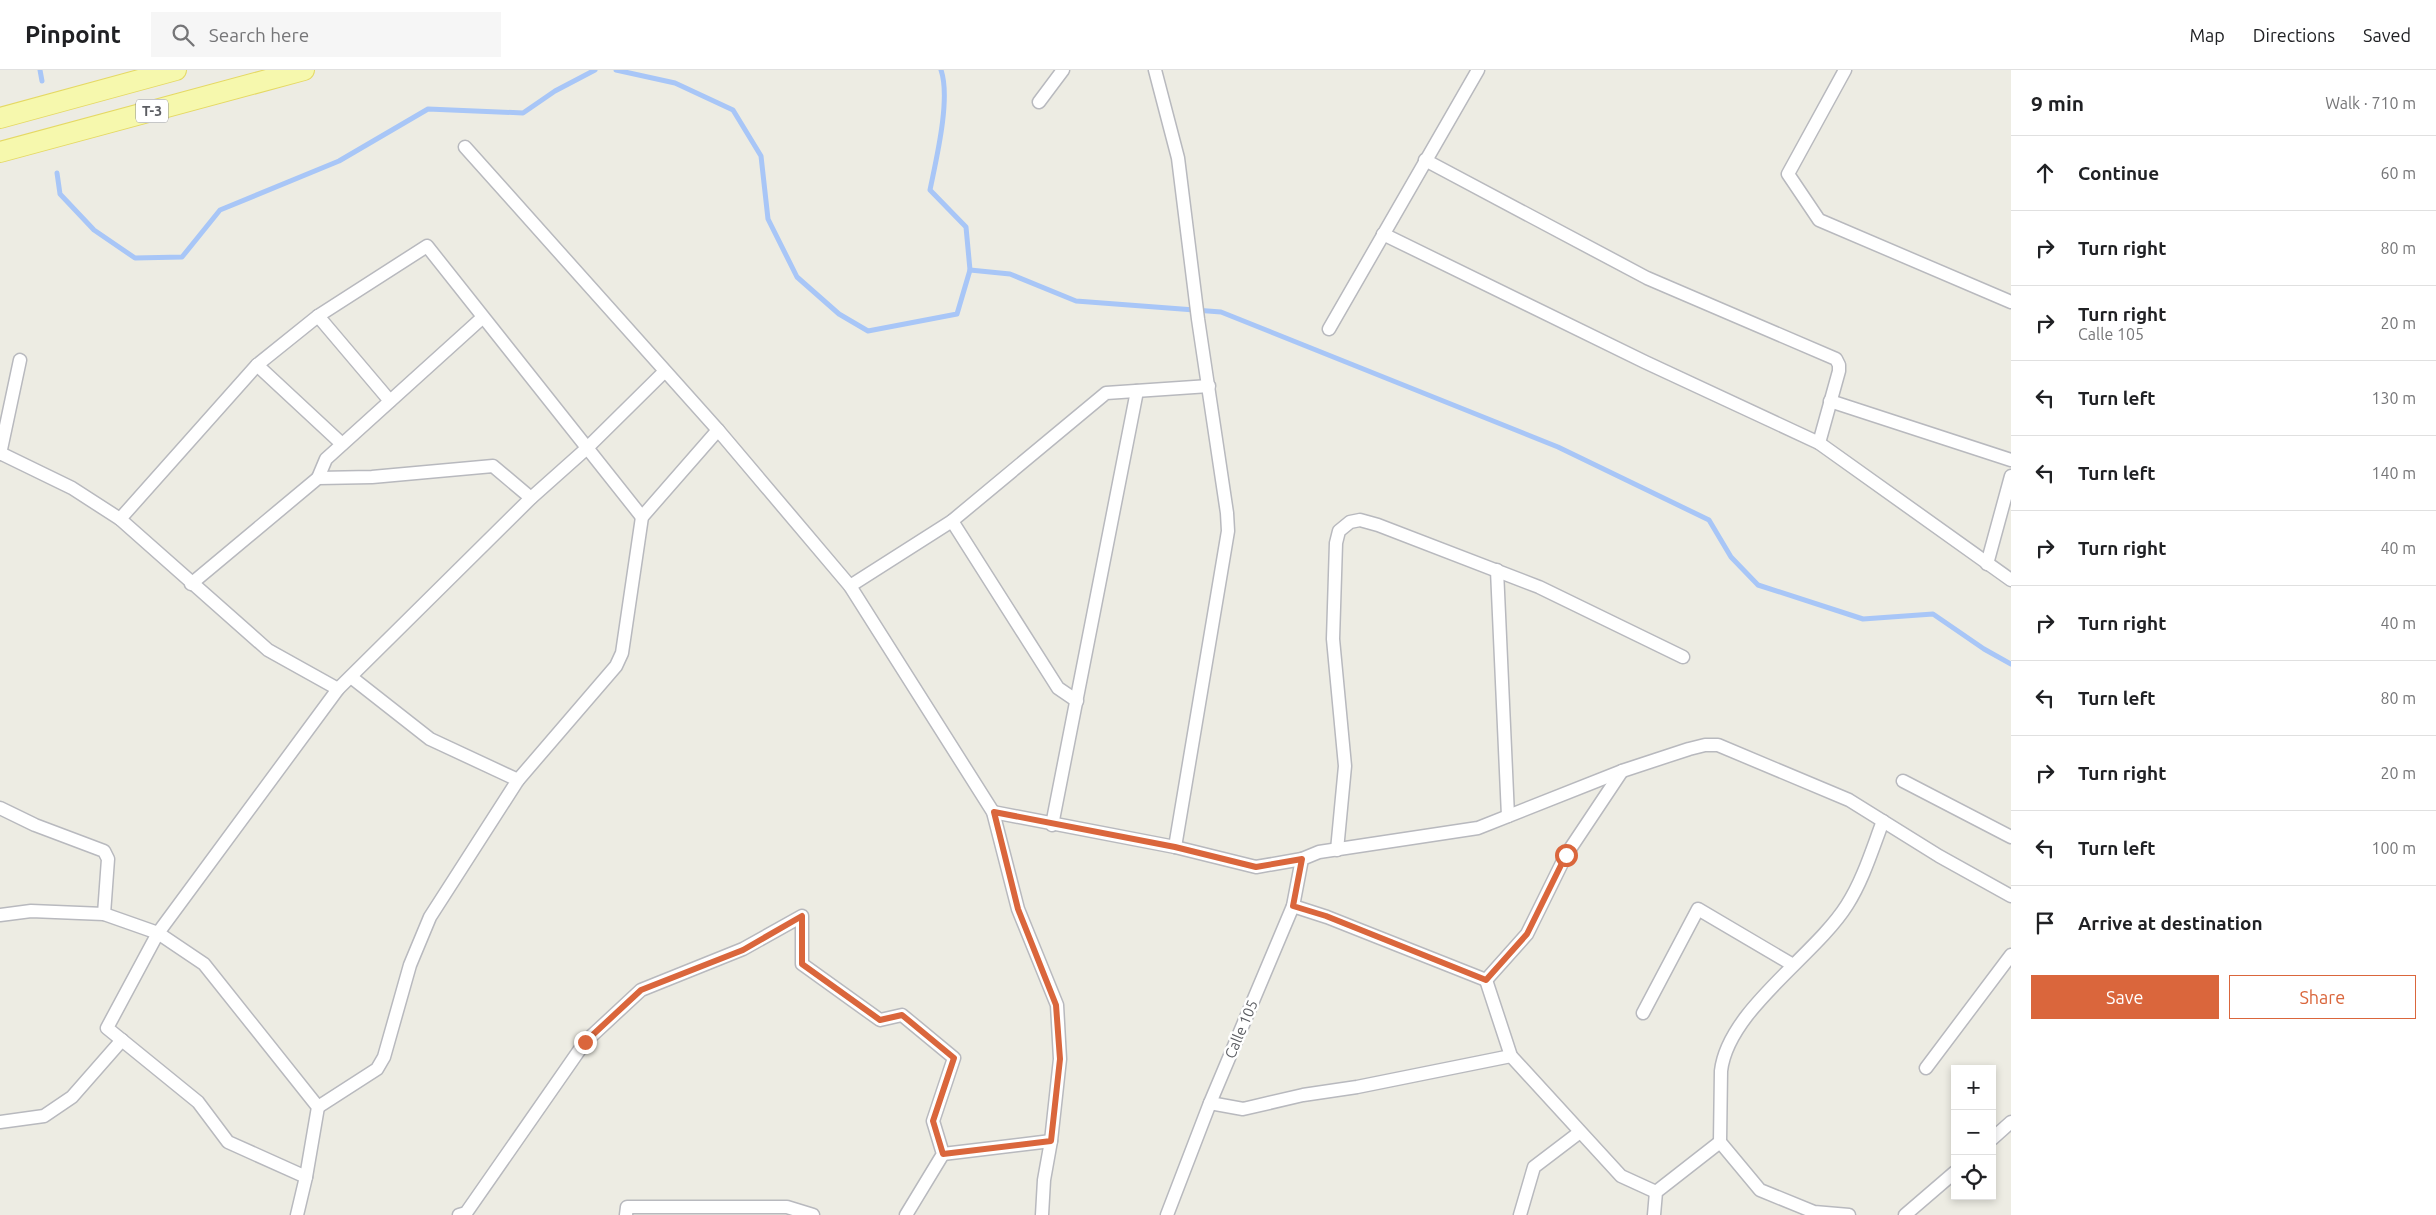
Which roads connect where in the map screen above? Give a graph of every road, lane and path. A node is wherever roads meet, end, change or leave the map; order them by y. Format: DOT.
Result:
graph roads {
  1 [pos="176,70"];
  2 [pos="304,70"];
  3 [pos="1063,70"];
  4 [pos="1155,70"];
  5 [pos="1478,70"];
  6 [pos="1845,70"];
  7 [pos="1038,102"];
  8 [pos="0,118"];
  9 [pos="465,147"];
  10 [pos="0,152"];
  11 [pos="1425,160"];
  12 [pos="1383,234"];
  13 [pos="2011,302"];
  14 [pos="318,316"];
  15 [pos="482,318"];
  16 [pos="1329,329"];
  17 [pos="20,360"];
  18 [pos="257,365"];
  19 [pos="664,372"];
  20 [pos="1209,386"];
  21 [pos="1137,391"];
  22 [pos="390,401"];
  23 [pos="1830,401"];
  24 [pos="718,430"];
  25 [pos="1819,443"];
  26 [pos="342,444"];
  27 [pos="586,448"];
  28 [pos="0,454"];
  29 [pos="2011,460"];
  30 [pos="2011,476"];
  31 [pos="318,478"];
  32 [pos="531,498"];
  33 [pos="642,517"];
  34 [pos="120,519"];
  35 [pos="952,521"];
  36 [pos="1987,564"];
  37 [pos="1497,570"];
  38 [pos="2011,580"];
  39 [pos="191,584"];
  40 [pos="850,586"];
  41 [pos="1683,657"];
  42 [pos="351,677"];
  43 [pos="338,689"];
  44 [pos="1076,701"];
  45 [pos="1622,771"];
  46 [pos="518,780"];
  47 [pos="1903,780"];
  48 [pos="0,808"];
  49 [pos="994,812"];
  50 [pos="1508,816"];
  51 [pos="1883,821"];
  52 [pos="1052,824"];
  53 [pos="2011,837"];
  54 [pos="1175,847"];
  55 [pos="1337,850"];
  56 [pos="1302,859"];
  57 [pos="2011,896"];
  58 [pos="1293,906"];
  59 [pos="0,914"];
  60 [pos="104,914"];
  61 [pos="158,933"];
  62 [pos="2011,955"];
  63 [pos="1793,965"];
  64 [pos="1486,980"];
  65 [pos="1643,1013"];
  66 [pos="122,1040"];
  67 [pos="1511,1056"];
  68 [pos="1926,1068"];
  69 [pos="1210,1103"];
  70 [pos="318,1107"];
  71 [pos="0,1122"];
  72 [pos="2011,1122"];
  73 [pos="1580,1132"];
  74 [pos="1996,1135"];
  75 [pos="1051,1141"];
  76 [pos="1720,1142"];
  77 [pos="943,1154"];
  78 [pos="306,1176"];
  79 [pos="1951,1176"];
  80 [pos="1656,1192"];
  81 [pos="301,1214"];
  82 [pos="1814,1214"];
  83 [pos="459,1215"];
  84 [pos="626,1215"];
  85 [pos="813,1215"];
  86 [pos="906,1215"];
  87 [pos="1042,1215"];
  88 [pos="1167,1215"];
  89 [pos="1520,1215"];
  90 [pos="1654,1215"];
  91 [pos="1849,1215"];
  92 [pos="1906,1215"];
  1 -- 8 [label="main road, T-3"];
  2 -- 10 [label="main road, T-3"];
  3 -- 7 [label="street"];
  4 -- 20 [label="street"];
  5 -- 11 [label="street"];
  6 -- 13 [label="street"];
  9 -- 19 [label="street"];
  11 -- 12 [label="street"];
  11 -- 23 [label="street"];
  12 -- 16 [label="street"];
  12 -- 25 [label="street"];
  14 -- 15 [label="street"];
  14 -- 18 [label="street"];
  14 -- 22 [label="street"];
  15 -- 22 [label="street"];
  15 -- 27 [label="street"];
  17 -- 28 [label="street"];
  18 -- 26 [label="street"];
  18 -- 34 [label="street"];
  19 -- 24 [label="street"];
  19 -- 27 [label="street"];
  20 -- 21 [label="street"];
  20 -- 54 [label="street"];
  21 -- 35 [label="street"];
  21 -- 44 [label="street"];
  22 -- 26 [label="street"];
  23 -- 25 [label="street"];
  23 -- 29 [label="street"];
  24 -- 33 [label="street"];
  24 -- 40 [label="street"];
  25 -- 36 [label="street"];
  26 -- 31 [label="street"];
  27 -- 32 [label="street"];
  27 -- 33 [label="street"];
  28 -- 34 [label="street"];
  30 -- 36 [label="street"];
  31 -- 32 [label="street"];
  31 -- 39 [label="street"];
  32 -- 42 [label="street"];
  33 -- 46 [label="street"];
  34 -- 39 [label="street"];
  35 -- 40 [label="street"];
  35 -- 44 [label="street"];
  36 -- 38 [label="street"];
  37 -- 41 [label="street"];
  37 -- 50 [label="street"];
  37 -- 55 [label="street"];
  39 -- 43 [label="street"];
  40 -- 49 [label="street"];
  42 -- 43 [label="street"];
  42 -- 46 [label="street"];
  43 -- 61 [label="street"];
  44 -- 52 [label="street"];
  45 -- 50 [label="street"];
  45 -- 51 [label="street"];
  45 -- 64 [label="street"];
  46 -- 70 [label="street"];
  47 -- 53 [label="street"];
  48 -- 60 [label="street"];
  49 -- 52 [label="street"];
  49 -- 75 [label="street"];
  50 -- 55 [label="street"];
  51 -- 57 [label="street"];
  51 -- 63 [label="street"];
  52 -- 54 [label="street"];
  54 -- 56 [label="street"];
  55 -- 56 [label="street"];
  56 -- 58 [label="street, Calle 105"];
  58 -- 64 [label="street"];
  58 -- 69 [label="street, Calle 105"];
  59 -- 60 [label="street"];
  60 -- 61 [label="street"];
  61 -- 66 [label="street"];
  61 -- 70 [label="street"];
  62 -- 68 [label="street"];
  63 -- 65 [label="street"];
  63 -- 76 [label="street"];
  64 -- 67 [label="street"];
  66 -- 71 [label="street"];
  66 -- 78 [label="street"];
  67 -- 69 [label="street"];
  67 -- 73 [label="street"];
  69 -- 88 [label="street, Calle 105"];
  70 -- 78 [label="street"];
  72 -- 74 [label="street"];
  73 -- 80 [label="street"];
  73 -- 89 [label="street"];
  75 -- 77 [label="street"];
  75 -- 87 [label="street"];
  76 -- 80 [label="street"];
  76 -- 82 [label="street"];
  77 -- 83 [label="street"];
  77 -- 86 [label="street"];
  78 -- 81 [label="street"];
  79 -- 92 [label="street"];
  80 -- 90 [label="street"];
  82 -- 91 [label="street"];
  84 -- 85 [label="street"];
}
